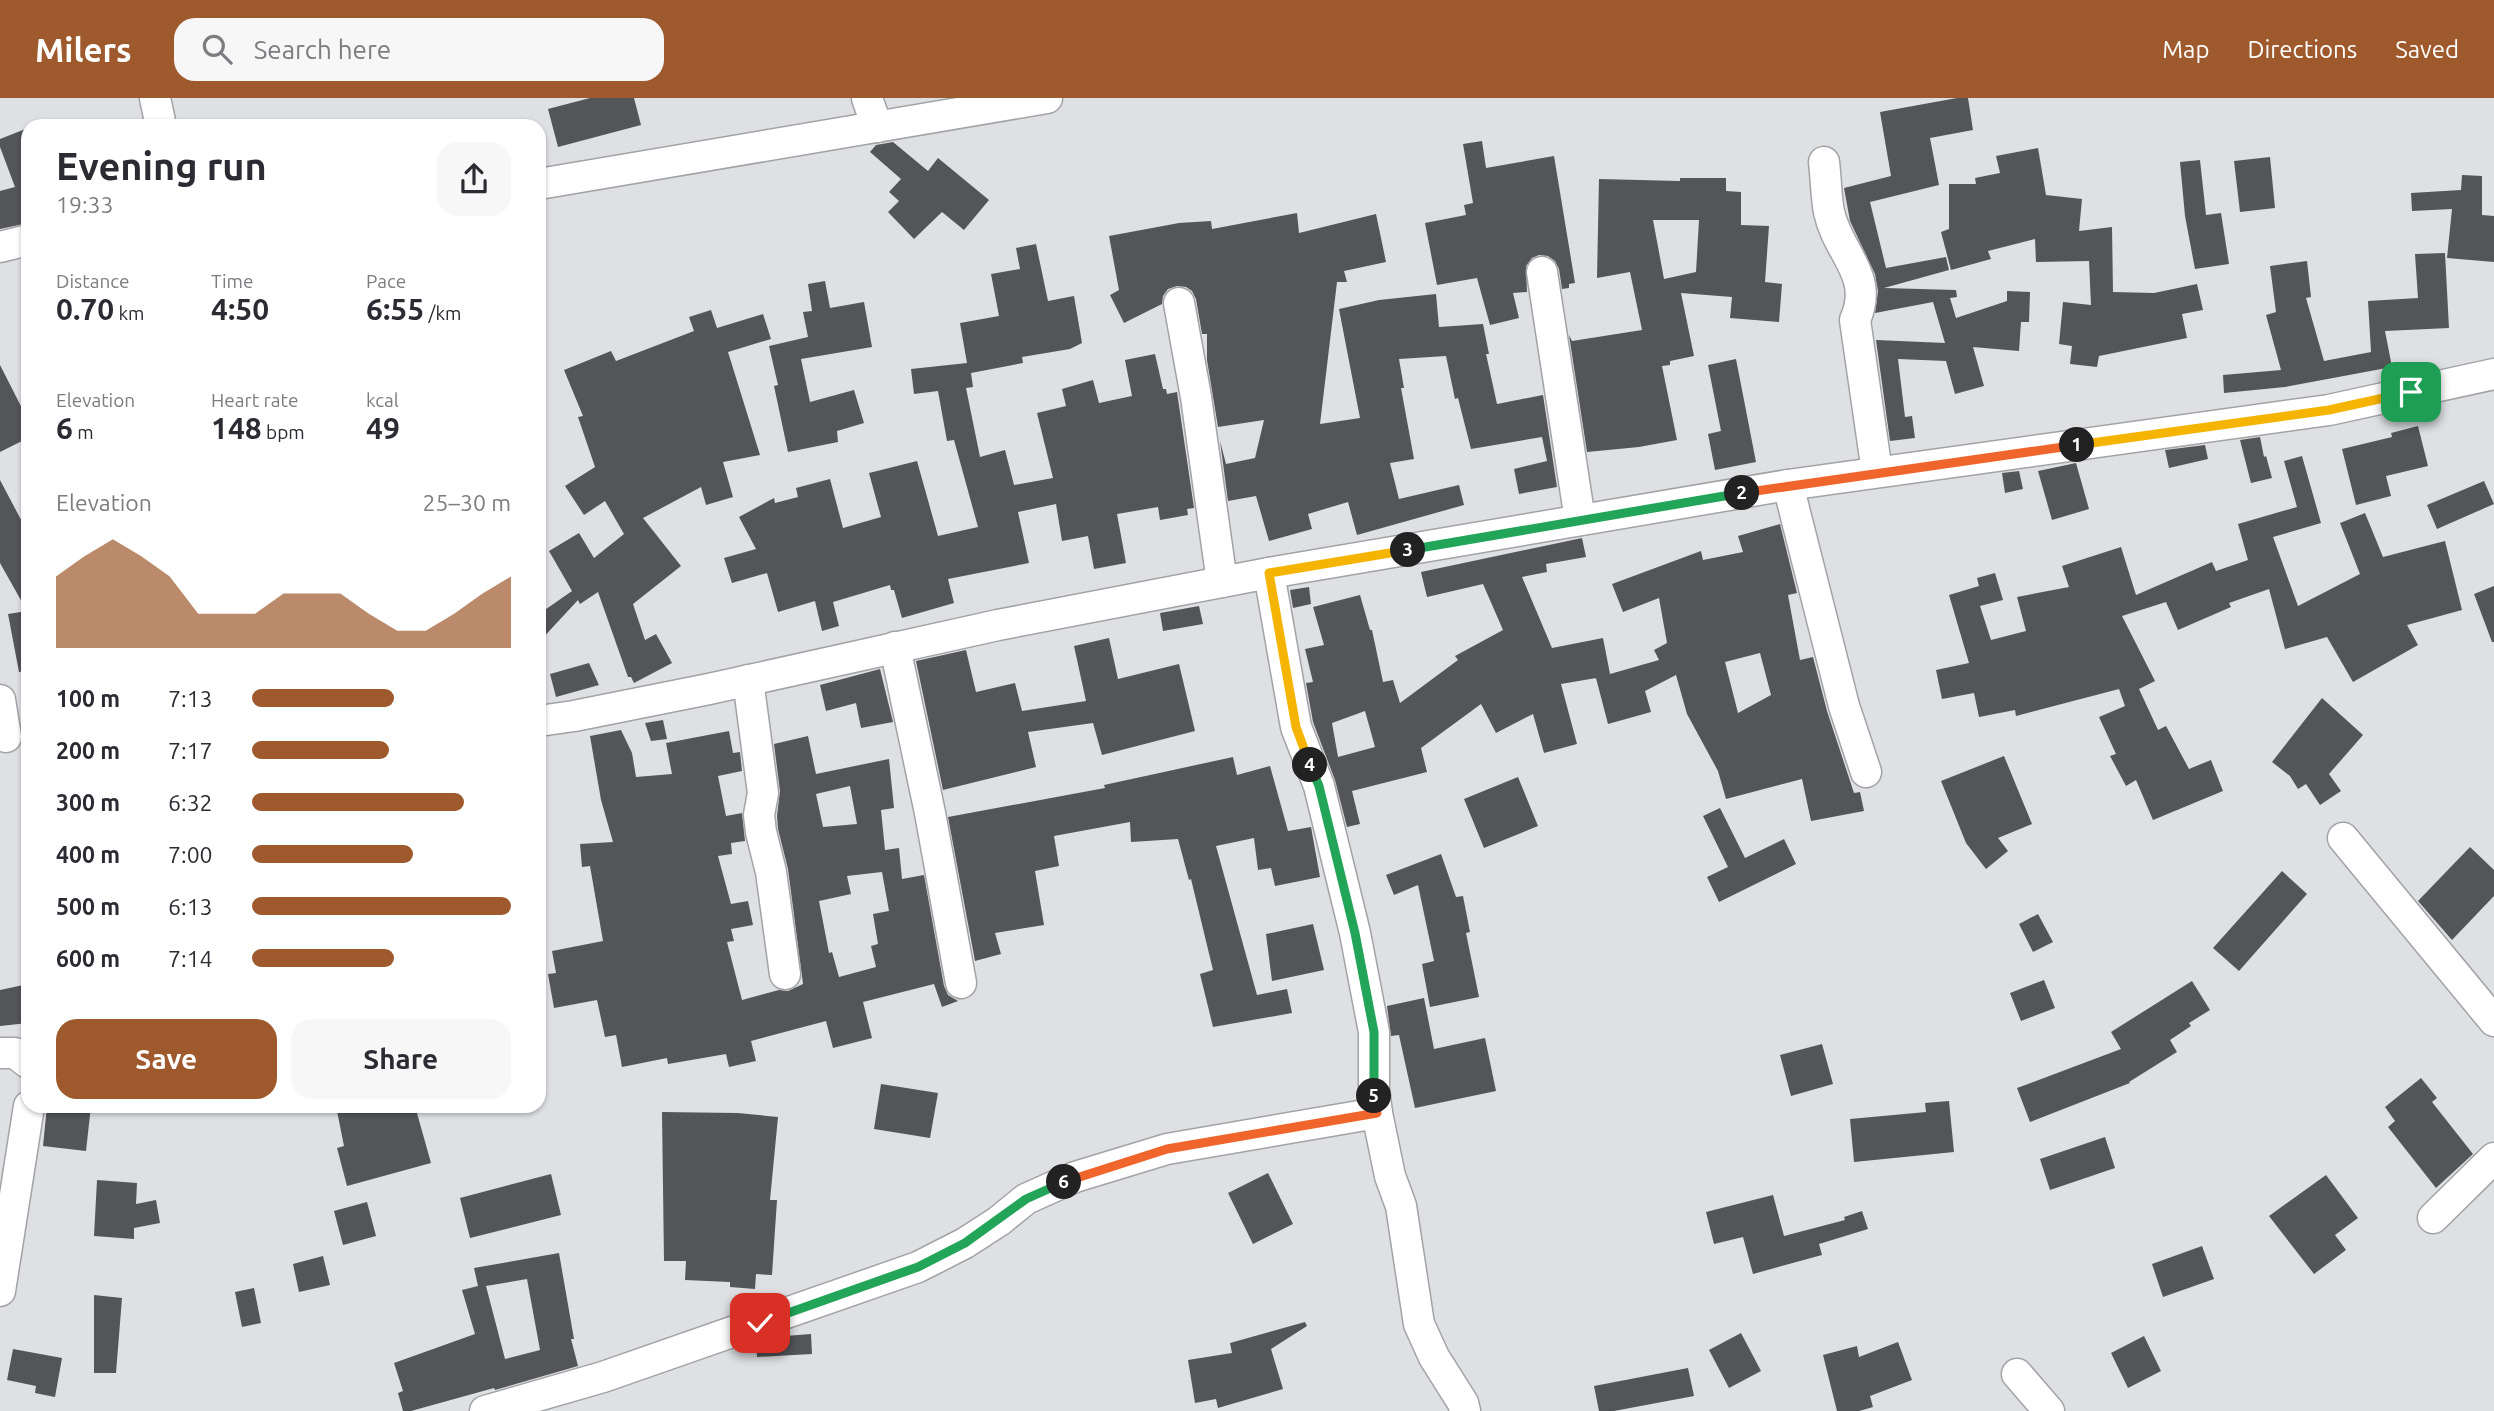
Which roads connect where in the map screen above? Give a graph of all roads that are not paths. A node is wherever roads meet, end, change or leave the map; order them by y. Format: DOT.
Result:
graph roads {
  1 [pos="155,98"];
  2 [pos="867,98"];
  3 [pos="1047,98"];
  4 [pos="160,119"];
  5 [pos="877,127"];
  6 [pos="1824,162"];
  7 [pos="546,183"];
  8 [pos="21,242"];
  9 [pos="0,247"];
  10 [pos="1542,272"];
  11 [pos="1178,303"];
  12 [pos="2494,374"];
  13 [pos="1877,472"];
  14 [pos="1788,485"];
  15 [pos="1580,520"];
  16 [pos="1269,573"];
  17 [pos="1222,582"];
  18 [pos="895,648"];
  19 [pos="748,680"];
  20 [pos="0,700"];
  21 [pos="546,720"];
  22 [pos="11,738"];
  23 [pos="1866,772"];
  24 [pos="2343,838"];
  25 [pos="785,974"];
  26 [pos="961,983"];
  27 [pos="2494,1021"];
  28 [pos="0,1053"];
  29 [pos="21,1058"];
  30 [pos="28,1113"];
  31 [pos="1377,1113"];
  32 [pos="2494,1158"];
  33 [pos="2433,1218"];
  34 [pos="0,1291"];
  35 [pos="2017,1374"];
  36 [pos="485,1411"];
  37 [pos="1465,1411"];
  38 [pos="2049,1411"];
  1 -- 4 [label="street"];
  2 -- 5 [label="street"];
  3 -- 5 [label="street"];
  5 -- 7 [label="street"];
  6 -- 13 [label="street"];
  8 -- 9 [label="street"];
  10 -- 15 [label="street"];
  11 -- 17 [label="street"];
  12 -- 13 [label="street"];
  13 -- 14 [label="street"];
  14 -- 15 [label="street"];
  14 -- 23 [label="street"];
  15 -- 16 [label="street"];
  16 -- 17 [label="street"];
  16 -- 31 [label="street"];
  17 -- 18 [label="street"];
  18 -- 19 [label="street"];
  18 -- 26 [label="street"];
  19 -- 21 [label="street"];
  19 -- 25 [label="street"];
  20 -- 22 [label="street"];
  24 -- 27 [label="street"];
  28 -- 29 [label="street"];
  30 -- 34 [label="street"];
  31 -- 36 [label="street"];
  31 -- 37 [label="street"];
  32 -- 33 [label="street"];
  35 -- 38 [label="street"];
}
